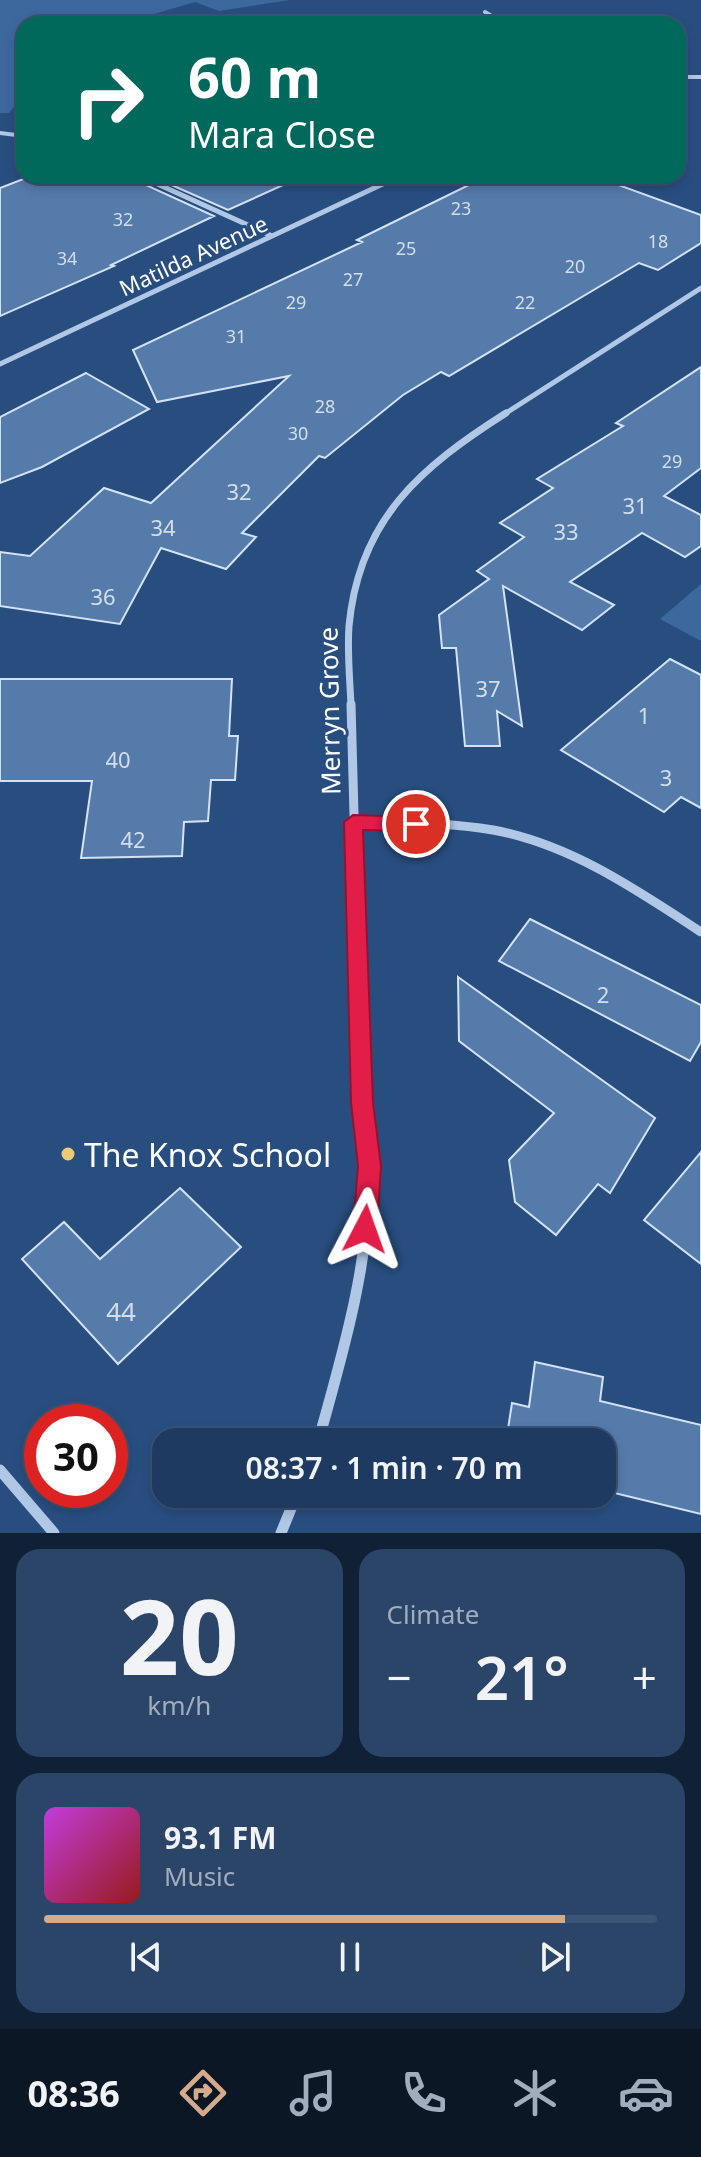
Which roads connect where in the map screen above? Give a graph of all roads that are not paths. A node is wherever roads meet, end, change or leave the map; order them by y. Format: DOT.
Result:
graph roads {
  1 [pos="485,12"];
  2 [pos="492,16"];
  3 [pos="157,184"];
  4 [pos="383,184"];
  5 [pos="272,236"];
  6 [pos="701,288"];
  7 [pos="0,364"];
  8 [pos="353,822"];
  9 [pos="701,932"];
  10 [pos="322,1428"];
  11 [pos="0,1470"];
  12 [pos="291,1508"];
  13 [pos="54,1533"];
  14 [pos="281,1533"];
  1 -- 2 [label="street"];
  3 -- 5 [label="street"];
  4 -- 5 [label="street, Matilda Avenue"];
  5 -- 7 [label="street, Matilda Avenue"];
  6 -- 8 [label="street, Merryn Grove"];
  8 -- 9 [label="street"];
  8 -- 10 [label="street, Merryn Grove"];
  11 -- 13 [label="street"];
  12 -- 14 [label="street"];
}
